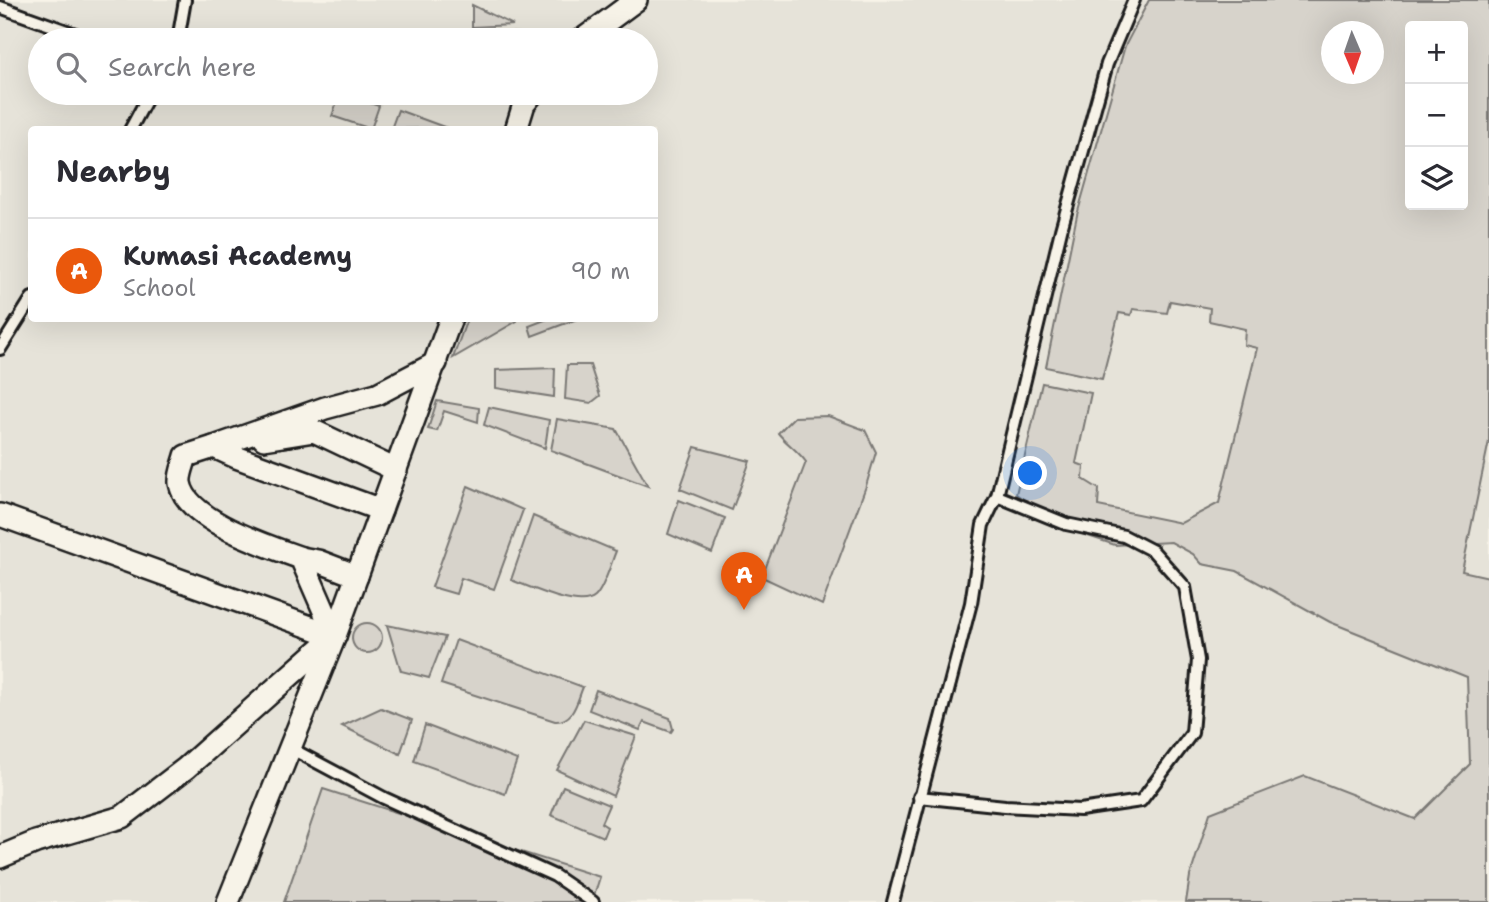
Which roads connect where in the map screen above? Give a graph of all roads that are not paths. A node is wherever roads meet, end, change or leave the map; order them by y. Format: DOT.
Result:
graph roads {
  1 [pos="185,0"];
  2 [pos="636,0"];
  3 [pos="1134,0"];
  4 [pos="0,7"];
  5 [pos="59,28"];
  6 [pos="180,28"];
  7 [pos="598,28"];
  8 [pos="144,105"];
  9 [pos="524,105"];
  10 [pos="132,126"];
  11 [pos="517,126"];
  12 [pos="28,304"];
  13 [pos="450,322"];
  14 [pos="0,349"];
  15 [pos="436,363"];
  16 [pos="214,447"];
  17 [pos="396,470"];
  18 [pos="996,496"];
  19 [pos="382,510"];
  20 [pos="0,515"];
  21 [pos="302,558"];
  22 [pos="357,576"];
  23 [pos="335,636"];
  24 [pos="290,748"];
  25 [pos="919,797"];
  26 [pos="0,858"];
  27 [pos="228,902"];
  28 [pos="593,902"];
  29 [pos="893,902"];
  1 -- 6 [label="lane"];
  2 -- 7 [label="street"];
  3 -- 18 [label="lane"];
  4 -- 5 [label="lane"];
  8 -- 10 [label="lane"];
  9 -- 11 [label="street"];
  12 -- 14 [label="lane"];
  13 -- 15 [label="street"];
  15 -- 16 [label="street"];
  15 -- 17 [label="street"];
  16 -- 17 [label="street"];
  16 -- 19 [label="street"];
  16 -- 21 [label="street"];
  17 -- 19 [label="street"];
  18 -- 25 [label="lane"];
  18 -- 25 [label="lane"];
  19 -- 22 [label="street"];
  20 -- 23 [label="street"];
  21 -- 22 [label="street"];
  21 -- 23 [label="street"];
  22 -- 23 [label="street"];
  23 -- 24 [label="street"];
  23 -- 26 [label="street"];
  24 -- 27 [label="street"];
  24 -- 28 [label="lane"];
  25 -- 29 [label="lane"];
}
